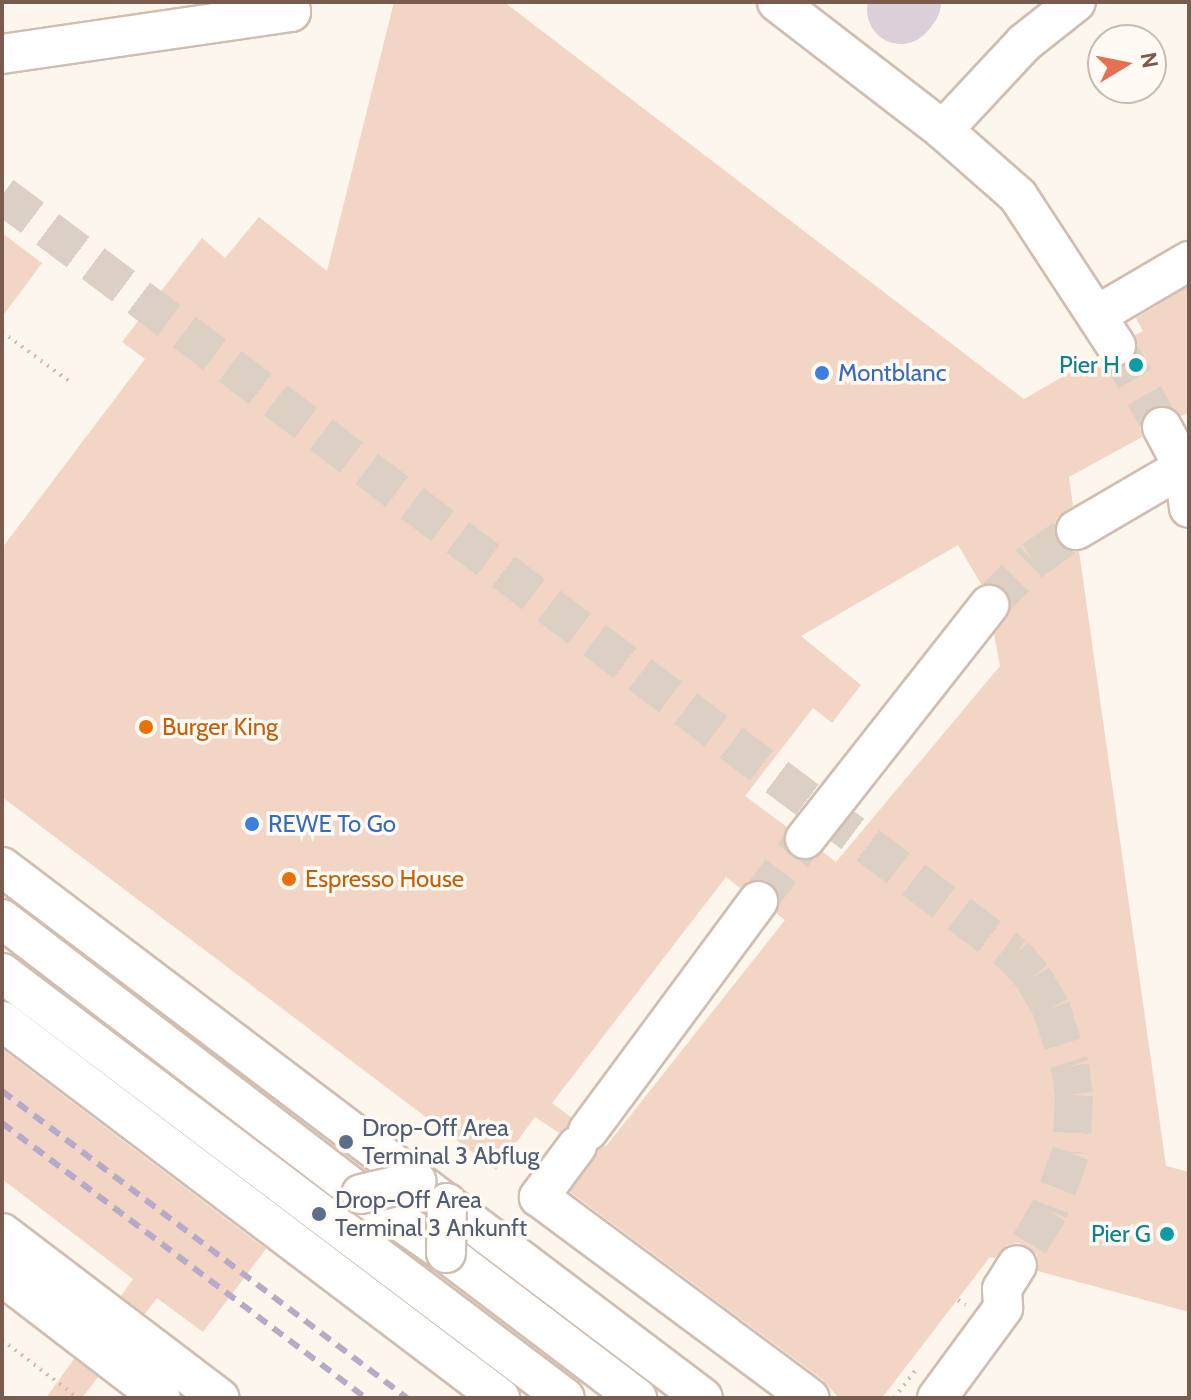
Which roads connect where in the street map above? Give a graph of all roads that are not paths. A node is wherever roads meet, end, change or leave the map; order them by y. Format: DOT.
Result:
graph roads {
  1 [pos="289,2"];
  2 [pos="777,2"];
  3 [pos="1076,2"];
  4 [pos="2,54"];
  5 [pos="943,130"];
  6 [pos="1189,261"];
  7 [pos="1162,427"];
  8 [pos="1186,466"];
  9 [pos="1189,508"];
  10 [pos="1076,530"];
  11 [pos="989,605"];
  12 [pos="805,839"];
  13 [pos="2,867"];
  14 [pos="2,896"];
  15 [pos="758,901"];
  16 [pos="2,919"];
  17 [pos="2,973"];
  18 [pos="2,1021"];
  19 [pos="416,1181"];
  20 [pos="361,1194"];
  21 [pos="447,1203"];
  22 [pos="2,1233"];
  23 [pos="446,1253"];
  24 [pos="1017,1265"];
  25 [pos="2,1276"];
  26 [pos="467,1325"];
  27 [pos="411,1331"];
  28 [pos="487,1388"];
  29 [pos="161,1398"];
  30 [pos="219,1398"];
  31 [pos="565,1398"];
  32 [pos="637,1398"];
  33 [pos="669,1398"];
  34 [pos="703,1398"];
  35 [pos="810,1398"];
  36 [pos="937,1398"];
  1 -- 4 [label="lane"];
  2 -- 5 [label="lane"];
  3 -- 5 [label="lane"];
  5 -- 6 [label="lane"];
  7 -- 8 [label="lane"];
  8 -- 9 [label="lane"];
  8 -- 10 [label="lane"];
  11 -- 12 [label="lane"];
  13 -- 19 [label="lane"];
  14 -- 33 [label="lane"];
  15 -- 35 [label="lane"];
  16 -- 20 [label="lane"];
  17 -- 26 [label="lane"];
  18 -- 27 [label="lane"];
  19 -- 20 [label="lane, bridge"];
  19 -- 21 [label="lane"];
  20 -- 23 [label="lane"];
  21 -- 23 [label="lane, bridge"];
  21 -- 34 [label="lane"];
  22 -- 30 [label="lane"];
  23 -- 32 [label="lane"];
  24 -- 36 [label="lane"];
  25 -- 29 [label="lane"];
  26 -- 27 [label="lane"];
  26 -- 28 [label="lane"];
  26 -- 31 [label="lane"];
  27 -- 28 [label="lane"];
}
